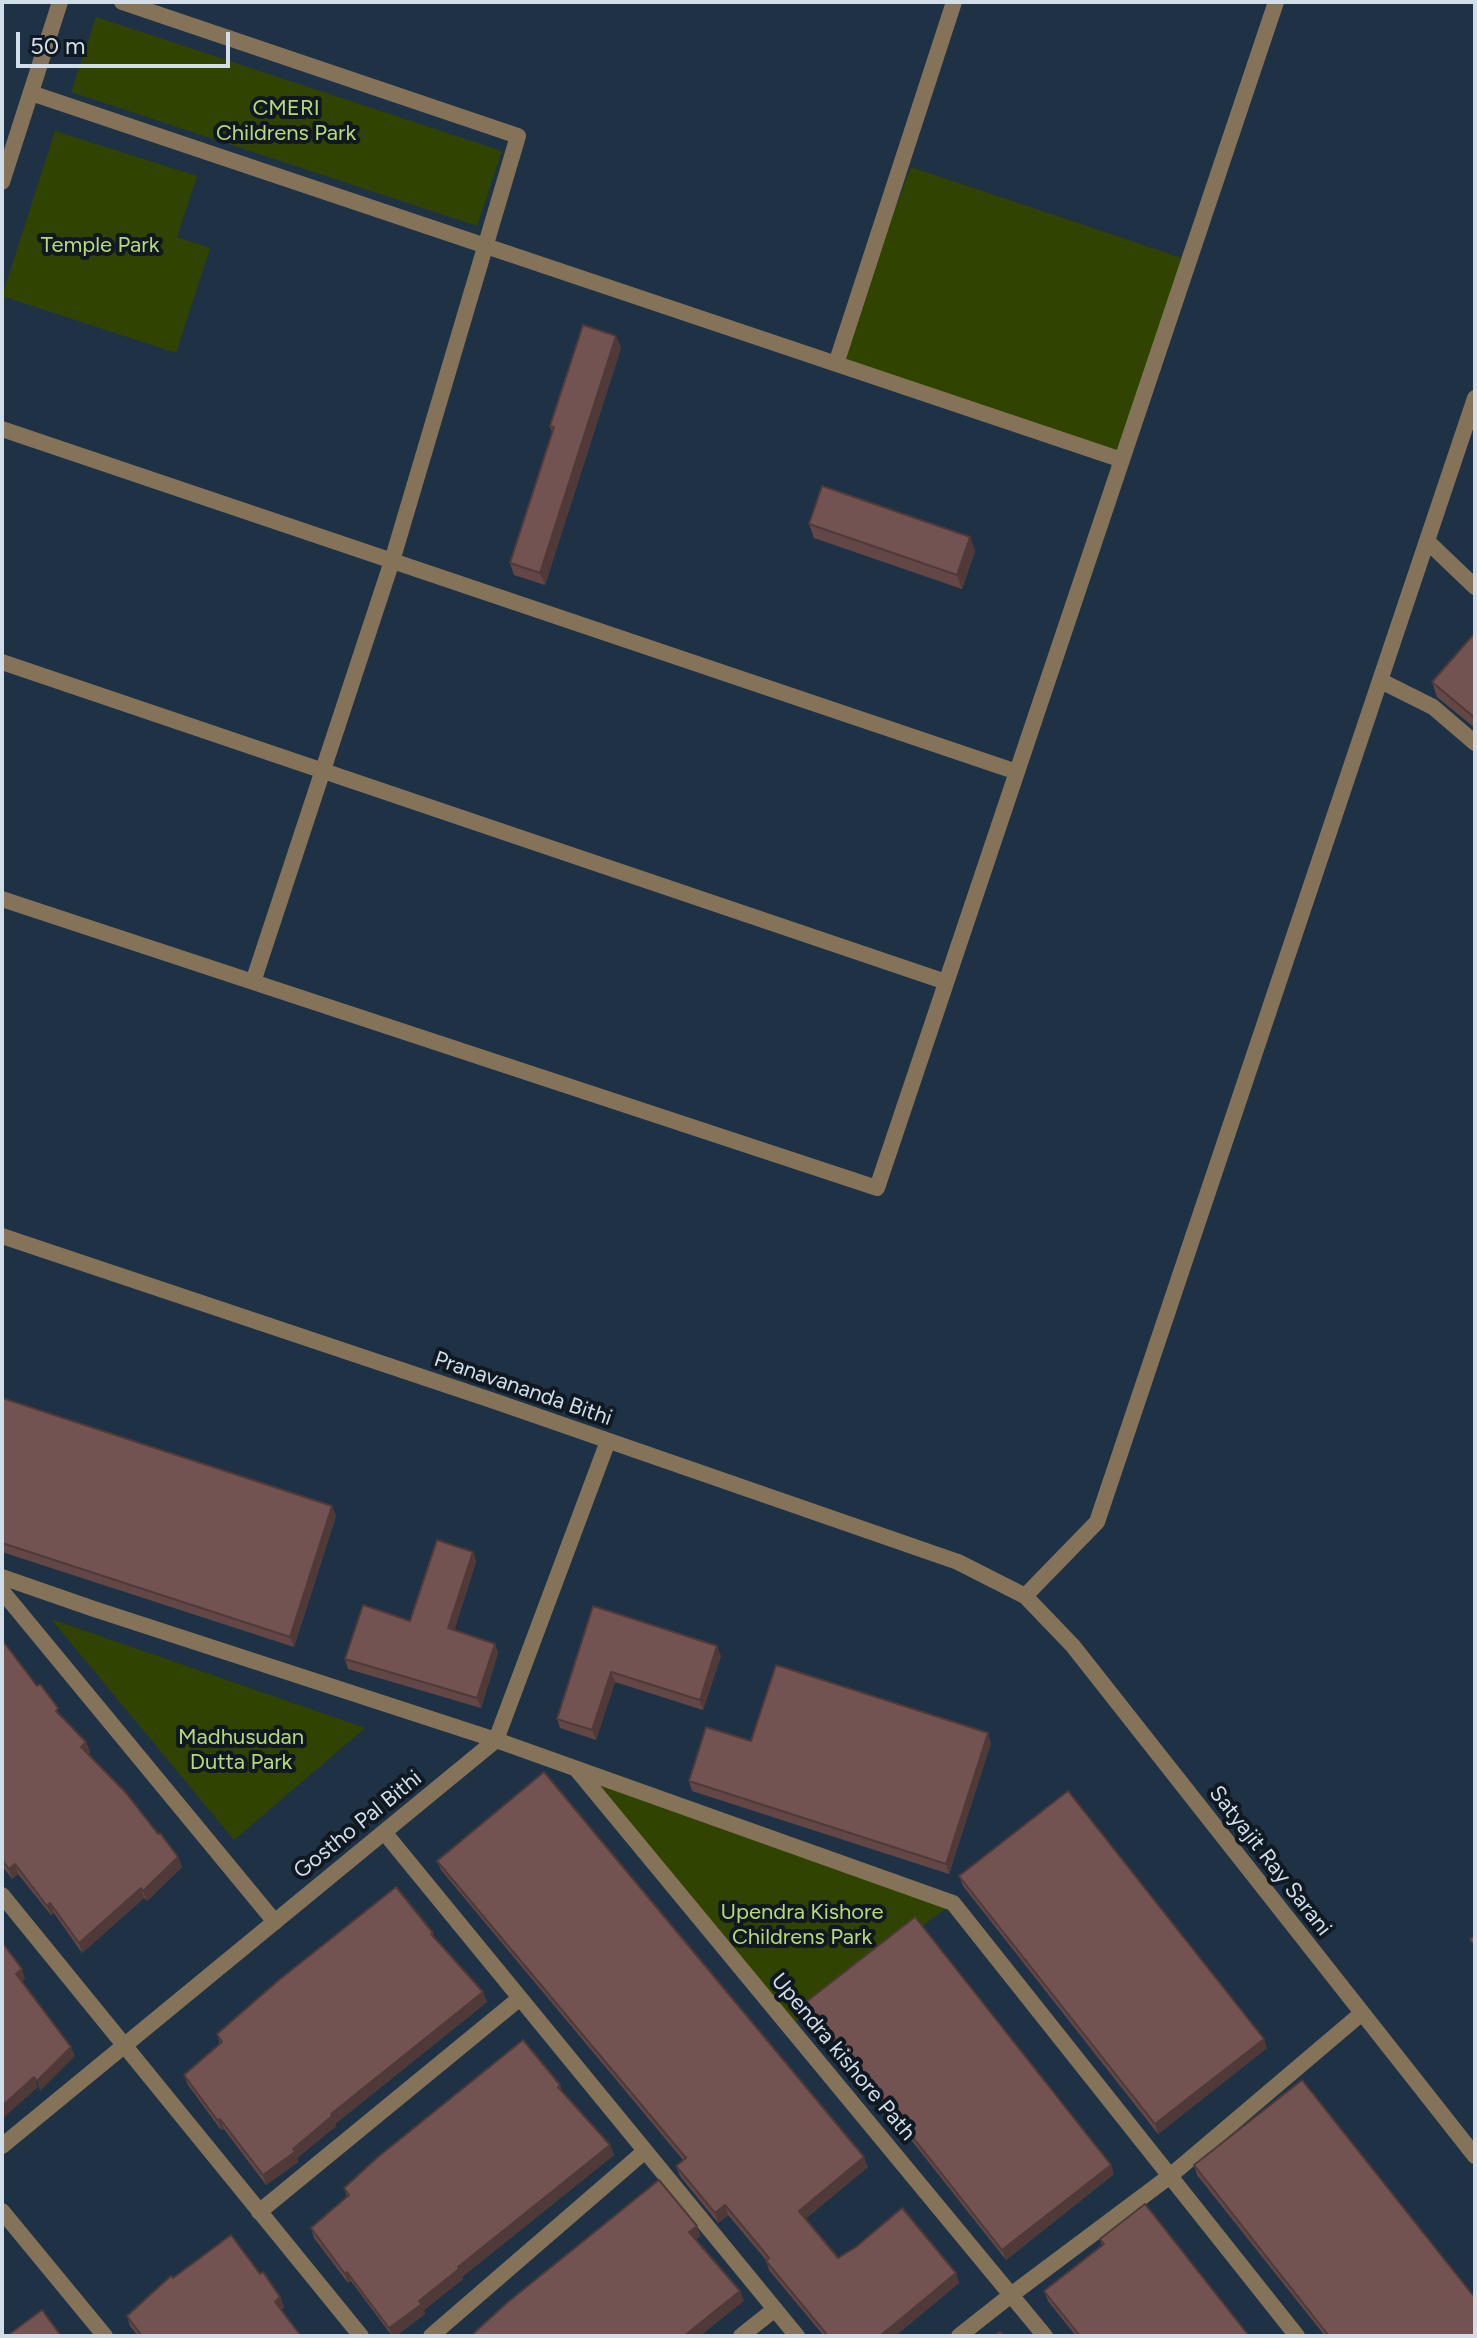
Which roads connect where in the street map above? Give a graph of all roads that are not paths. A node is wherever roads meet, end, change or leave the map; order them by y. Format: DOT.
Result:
graph roads {
  1 [pos="60,2"];
  2 [pos="122,2"];
  3 [pos="954,2"];
  4 [pos="1276,2"];
  5 [pos="31,93"];
  6 [pos="2,182"];
  7 [pos="484,245"];
  8 [pos="836,364"];
  9 [pos="1475,398"];
  10 [pos="2,429"];
  11 [pos="1122,460"];
  12 [pos="1427,541"];
  13 [pos="392,561"];
  14 [pos="1475,587"];
  15 [pos="2,662"];
  16 [pos="1381,681"];
  17 [pos="1475,743"];
  18 [pos="322,770"];
  19 [pos="1017,772"];
  20 [pos="2,899"];
  21 [pos="253,982"];
  22 [pos="946,982"];
  23 [pos="2,1236"];
  24 [pos="608,1441"];
  25 [pos="2,1577"];
  26 [pos="2,1591"];
  27 [pos="1025,1596"];
  28 [pos="496,1740"];
  29 [pos="576,1769"];
  30 [pos="384,1832"];
  31 [pos="2,1895"];
  32 [pos="275,1922"];
  33 [pos="520,1998"];
  34 [pos="1362,2013"];
  35 [pos="124,2046"];
  36 [pos="2,2146"];
  37 [pos="645,2151"];
  38 [pos="1475,2156"];
  39 [pos="1170,2176"];
  40 [pos="2,2211"];
  41 [pos="259,2212"];
  42 [pos="1011,2295"];
  43 [pos="775,2309"];
  44 [pos="105,2336"];
  45 [pos="361,2336"];
  46 [pos="431,2336"];
  47 [pos="741,2336"];
  48 [pos="797,2336"];
  49 [pos="959,2336"];
  50 [pos="1045,2336"];
  51 [pos="1297,2336"];
  1 -- 5 [label="street"];
  2 -- 7 [label="street"];
  3 -- 8 [label="street"];
  4 -- 11 [label="street"];
  5 -- 6 [label="street"];
  5 -- 7 [label="street"];
  7 -- 8 [label="street"];
  7 -- 13 [label="street"];
  8 -- 11 [label="street"];
  9 -- 12 [label="street"];
  10 -- 13 [label="street"];
  11 -- 19 [label="street"];
  12 -- 14 [label="street"];
  12 -- 16 [label="street"];
  13 -- 18 [label="street"];
  13 -- 19 [label="street"];
  15 -- 18 [label="street"];
  16 -- 17 [label="street"];
  16 -- 27 [label="street"];
  18 -- 21 [label="street"];
  18 -- 22 [label="street"];
  19 -- 22 [label="street"];
  20 -- 21 [label="street"];
  21 -- 22 [label="street"];
  23 -- 24 [label="street, Pranavananda Bithi"];
  24 -- 27 [label="street, Pranavananda Bithi"];
  24 -- 28 [label="street"];
  25 -- 28 [label="street"];
  26 -- 32 [label="street"];
  27 -- 34 [label="street, Satyajit Ray Sarani"];
  28 -- 29 [label="street"];
  28 -- 30 [label="street, Gostho Pal Bithi"];
  29 -- 39 [label="street"];
  29 -- 42 [label="street, Upendra kishore Path"];
  30 -- 32 [label="street, Gostho Pal Bithi"];
  30 -- 33 [label="street"];
  31 -- 35 [label="street"];
  32 -- 35 [label="street, Gostho Pal Bithi"];
  33 -- 37 [label="street"];
  33 -- 41 [label="street"];
  34 -- 38 [label="street, Satyajit Ray Sarani"];
  34 -- 39 [label="street"];
  35 -- 36 [label="street, Gostho Pal Bithi"];
  35 -- 41 [label="street"];
  37 -- 43 [label="street"];
  37 -- 46 [label="street"];
  39 -- 42 [label="street"];
  39 -- 51 [label="street"];
  40 -- 44 [label="street"];
  41 -- 45 [label="street"];
  42 -- 49 [label="street"];
  42 -- 50 [label="street, Upendra kishore Path"];
  43 -- 47 [label="street"];
  43 -- 48 [label="street"];
}
